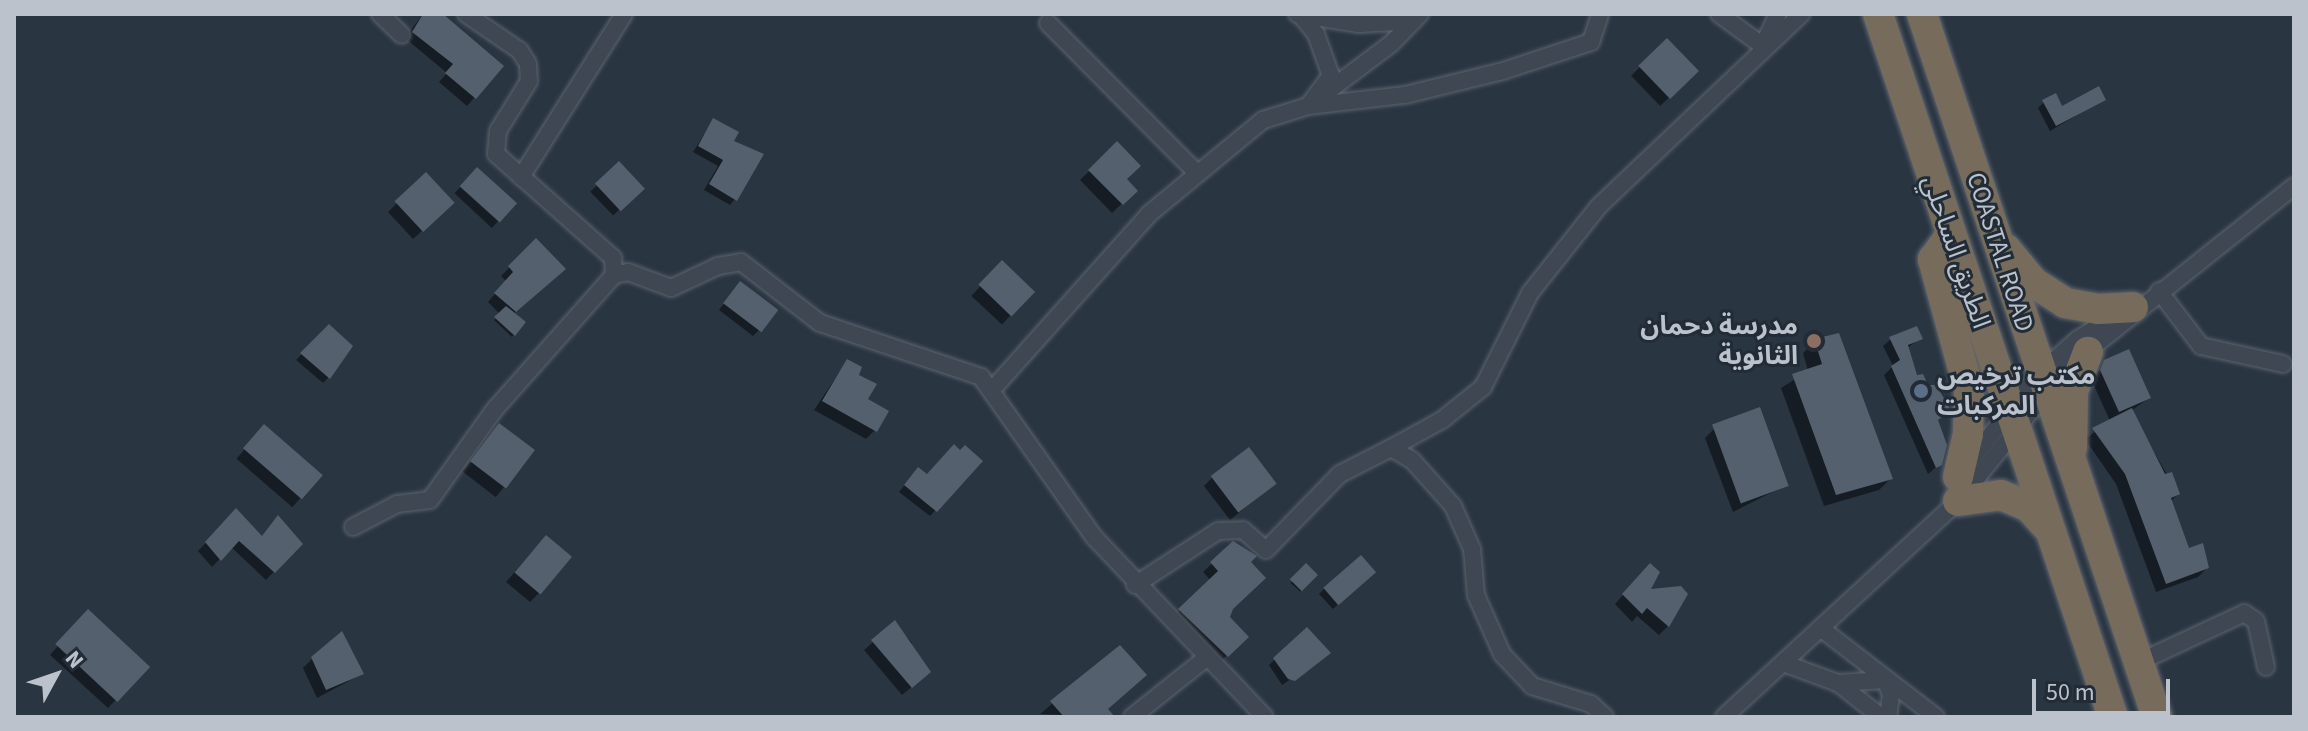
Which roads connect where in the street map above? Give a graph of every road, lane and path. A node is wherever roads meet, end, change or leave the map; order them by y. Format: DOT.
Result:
graph roads {
  1 [pos="380,14"];
  2 [pos="466,14"];
  3 [pos="624,14"];
  4 [pos="1600,14"];
  5 [pos="1719,14"];
  6 [pos="1778,14"];
  7 [pos="1801,14"];
  8 [pos="1878,14"];
  9 [pos="1922,14"];
  10 [pos="1300,16"];
  11 [pos="1416,18"];
  12 [pos="1048,23"];
  13 [pos="402,35"];
  14 [pos="1763,46"];
  15 [pos="1308,106"];
  16 [pos="1197,173"];
  17 [pos="521,177"];
  18 [pos="2294,186"];
  19 [pos="1989,219"];
  20 [pos="1950,236"];
  21 [pos="614,275"];
  22 [pos="2147,299"];
  23 [pos="2088,352"];
  24 [pos="2283,364"];
  25 [pos="2042,381"];
  26 [pos="991,391"];
  27 [pos="2014,418"];
  28 [pos="1391,448"];
  29 [pos="2071,466"];
  30 [pos="1958,489"];
  31 [pos="1930,523"];
  32 [pos="353,527"];
  33 [pos="2048,529"];
  34 [pos="1135,585"];
  35 [pos="1823,630"];
  36 [pos="1205,659"];
  37 [pos="2137,663"];
  38 [pos="1786,664"];
  39 [pos="2266,667"];
  40 [pos="1885,680"];
  41 [pos="1838,683"];
  42 [pos="1132,717"];
  43 [pos="1265,717"];
  44 [pos="1605,717"];
  45 [pos="1724,717"];
  46 [pos="1881,717"];
  47 [pos="1888,717"];
  48 [pos="1936,717"];
  49 [pos="2113,717"];
  50 [pos="2157,717"];
  1 -- 13 [label="street"];
  2 -- 17 [label="street"];
  3 -- 17 [label="street"];
  4 -- 15 [label="street"];
  5 -- 14 [label="street"];
  6 -- 14 [label="street"];
  7 -- 14 [label="street"];
  8 -- 20 [label="highway, الطريق الساحلي"];
  9 -- 19 [label="highway, COASTAL ROAD"];
  10 -- 11 [label="street"];
  10 -- 15 [label="street"];
  11 -- 15 [label="street"];
  12 -- 16 [label="street"];
  14 -- 28 [label="street"];
  15 -- 16 [label="street"];
  16 -- 26 [label="street"];
  17 -- 21 [label="street"];
  18 -- 22 [label="street"];
  19 -- 22 [label="highway"];
  19 -- 25 [label="highway, COASTAL ROAD"];
  20 -- 27 [label="highway, الطريق الساحلي"];
  20 -- 30 [label="highway"];
  21 -- 26 [label="street"];
  21 -- 32 [label="street"];
  22 -- 23 [label="street"];
  22 -- 24 [label="street"];
  22 -- 25 [label="street"];
  23 -- 25 [label="street"];
  23 -- 29 [label="highway"];
  25 -- 27 [label="street"];
  25 -- 29 [label="highway, COASTAL ROAD"];
  26 -- 34 [label="street"];
  27 -- 30 [label="street"];
  27 -- 30 [label="street"];
  27 -- 33 [label="highway, الطريق الساحلي"];
  28 -- 34 [label="street"];
  28 -- 44 [label="street"];
  29 -- 37 [label="highway, COASTAL ROAD"];
  30 -- 31 [label="street"];
  30 -- 31 [label="street"];
  30 -- 33 [label="highway"];
  31 -- 35 [label="street"];
  33 -- 49 [label="highway, الطريق الساحلي"];
  34 -- 36 [label="street"];
  35 -- 38 [label="street"];
  35 -- 40 [label="street"];
  36 -- 42 [label="street"];
  36 -- 43 [label="street"];
  37 -- 39 [label="street"];
  37 -- 50 [label="highway, COASTAL ROAD"];
  38 -- 41 [label="street"];
  38 -- 45 [label="street"];
  40 -- 41 [label="street"];
  40 -- 47 [label="street"];
  40 -- 48 [label="street"];
  41 -- 46 [label="street"];
}
